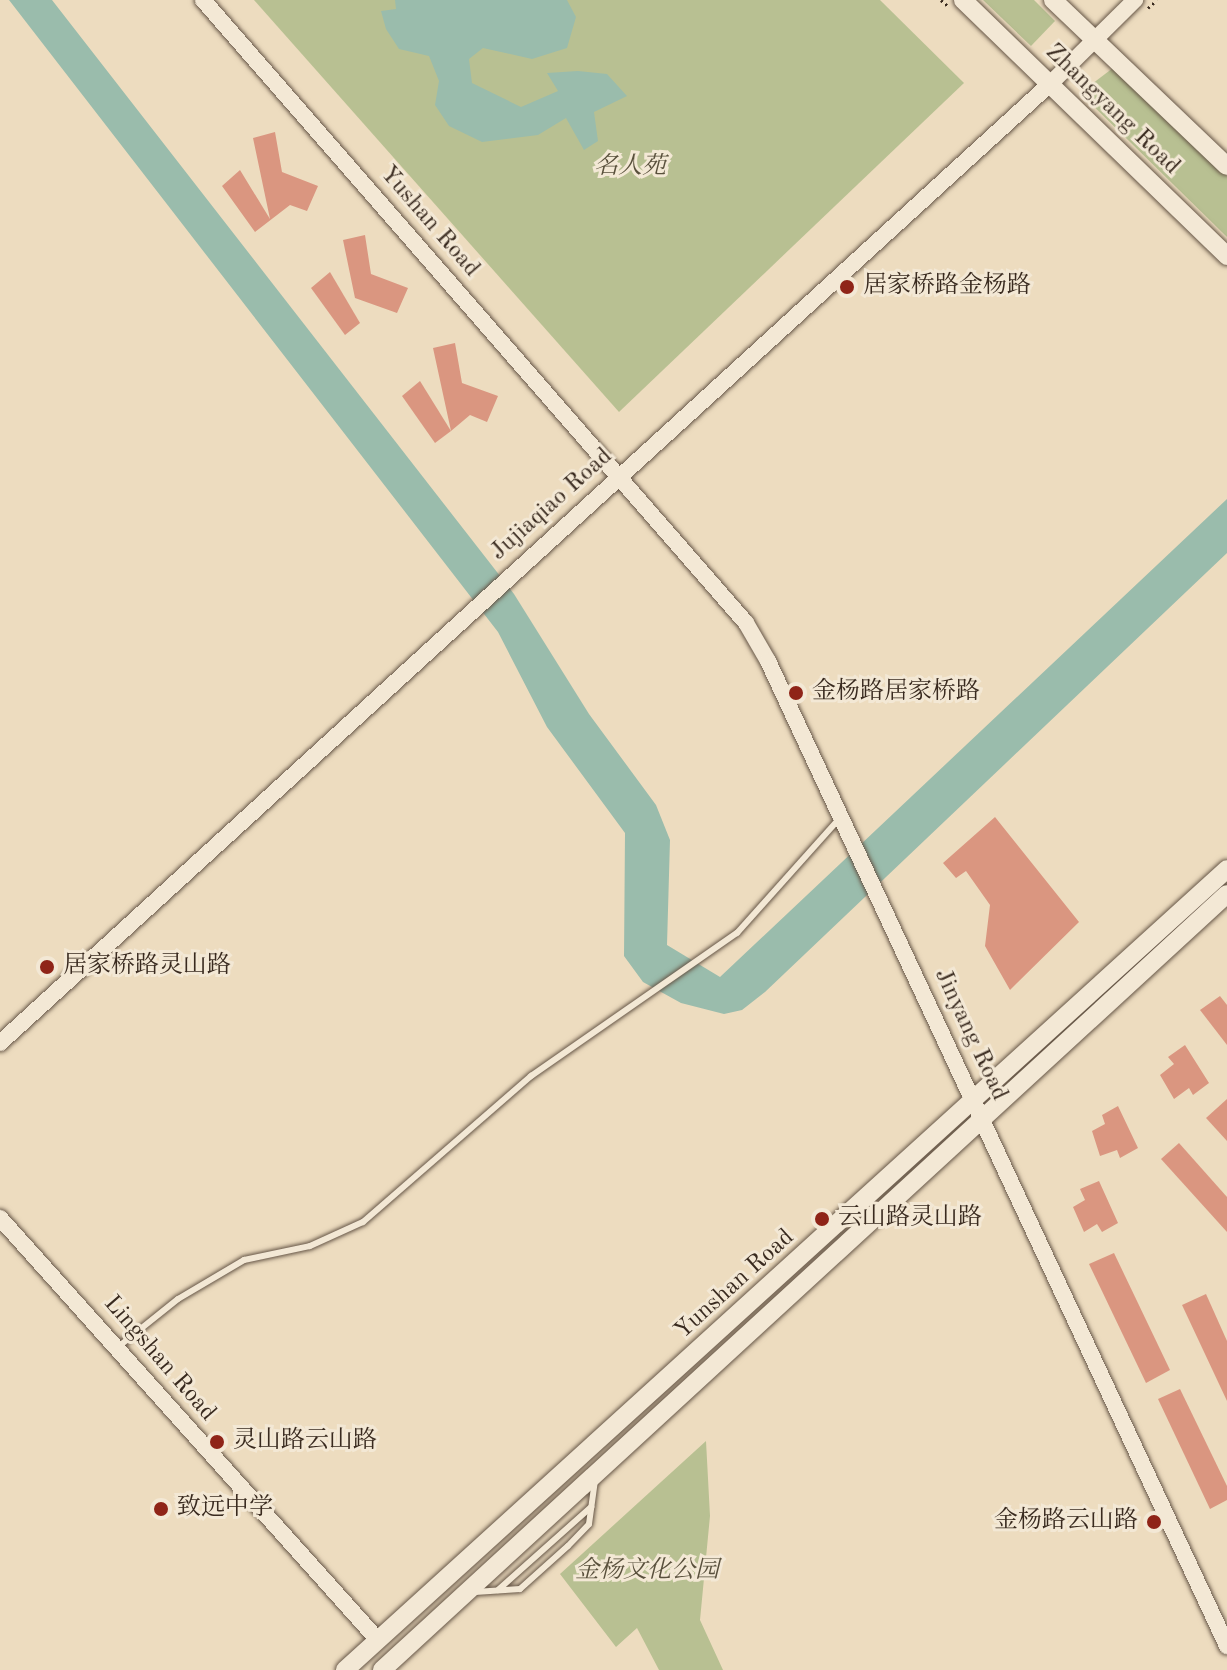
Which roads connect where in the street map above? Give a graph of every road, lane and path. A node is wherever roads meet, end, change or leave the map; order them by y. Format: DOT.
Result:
graph roads {
  1 [pos="203,0"];
  2 [pos="963,0"];
  3 [pos="1053,0"];
  4 [pos="1135,0"];
  5 [pos="1093,40"];
  6 [pos="1050,84"];
  7 [pos="1227,166"];
  8 [pos="1227,256"];
  9 [pos="619,476"];
  10 [pos="841,816"];
  11 [pos="1227,869"];
  12 [pos="1227,894"];
  13 [pos="0,1043"];
  14 [pos="978,1110"];
  15 [pos="0,1218"];
  16 [pos="118,1347"];
  17 [pos="596,1474"];
  18 [pos="591,1506"];
  19 [pos="498,1590"];
  20 [pos="467,1592"];
  21 [pos="378,1640"];
  22 [pos="1227,1646"];
  23 [pos="345,1670"];
  24 [pos="382,1670"];
  1 -- 9 [label="street, Yushan Road"];
  2 -- 6 [label="main road, Zhangyang Road"];
  3 -- 5 [label="main road, Zhangyang Road"];
  4 -- 5 [label="street, Jujiaqiao Road"];
  5 -- 6 [label="street, Jujiaqiao Road"];
  5 -- 7 [label="main road, Zhangyang Road"];
  6 -- 8 [label="main road, Zhangyang Road"];
  6 -- 9 [label="street, Jujiaqiao Road"];
  9 -- 10 [label="street, Jinyang Road"];
  9 -- 13 [label="street, Jujiaqiao Road"];
  10 -- 14 [label="street, Jinyang Road"];
  10 -- 16 [label="lane"];
  11 -- 14 [label="main road, Yunshan Road"];
  12 -- 14 [label="main road, Yunshan Road"];
  14 -- 17 [label="main road, Yunshan Road"];
  14 -- 21 [label="main road, Yunshan Road"];
  14 -- 22 [label="street, Jinyang Road"];
  15 -- 16 [label="street, Lingshan Road"];
  16 -- 21 [label="street, Lingshan Road"];
  17 -- 18 [label="lane"];
  17 -- 20 [label="main road, Yunshan Road"];
  18 -- 19 [label="lane"];
  18 -- 19 [label="lane"];
  19 -- 20 [label="lane"];
  20 -- 24 [label="main road, Yunshan Road"];
  21 -- 23 [label="main road, Yunshan Road"];
}
